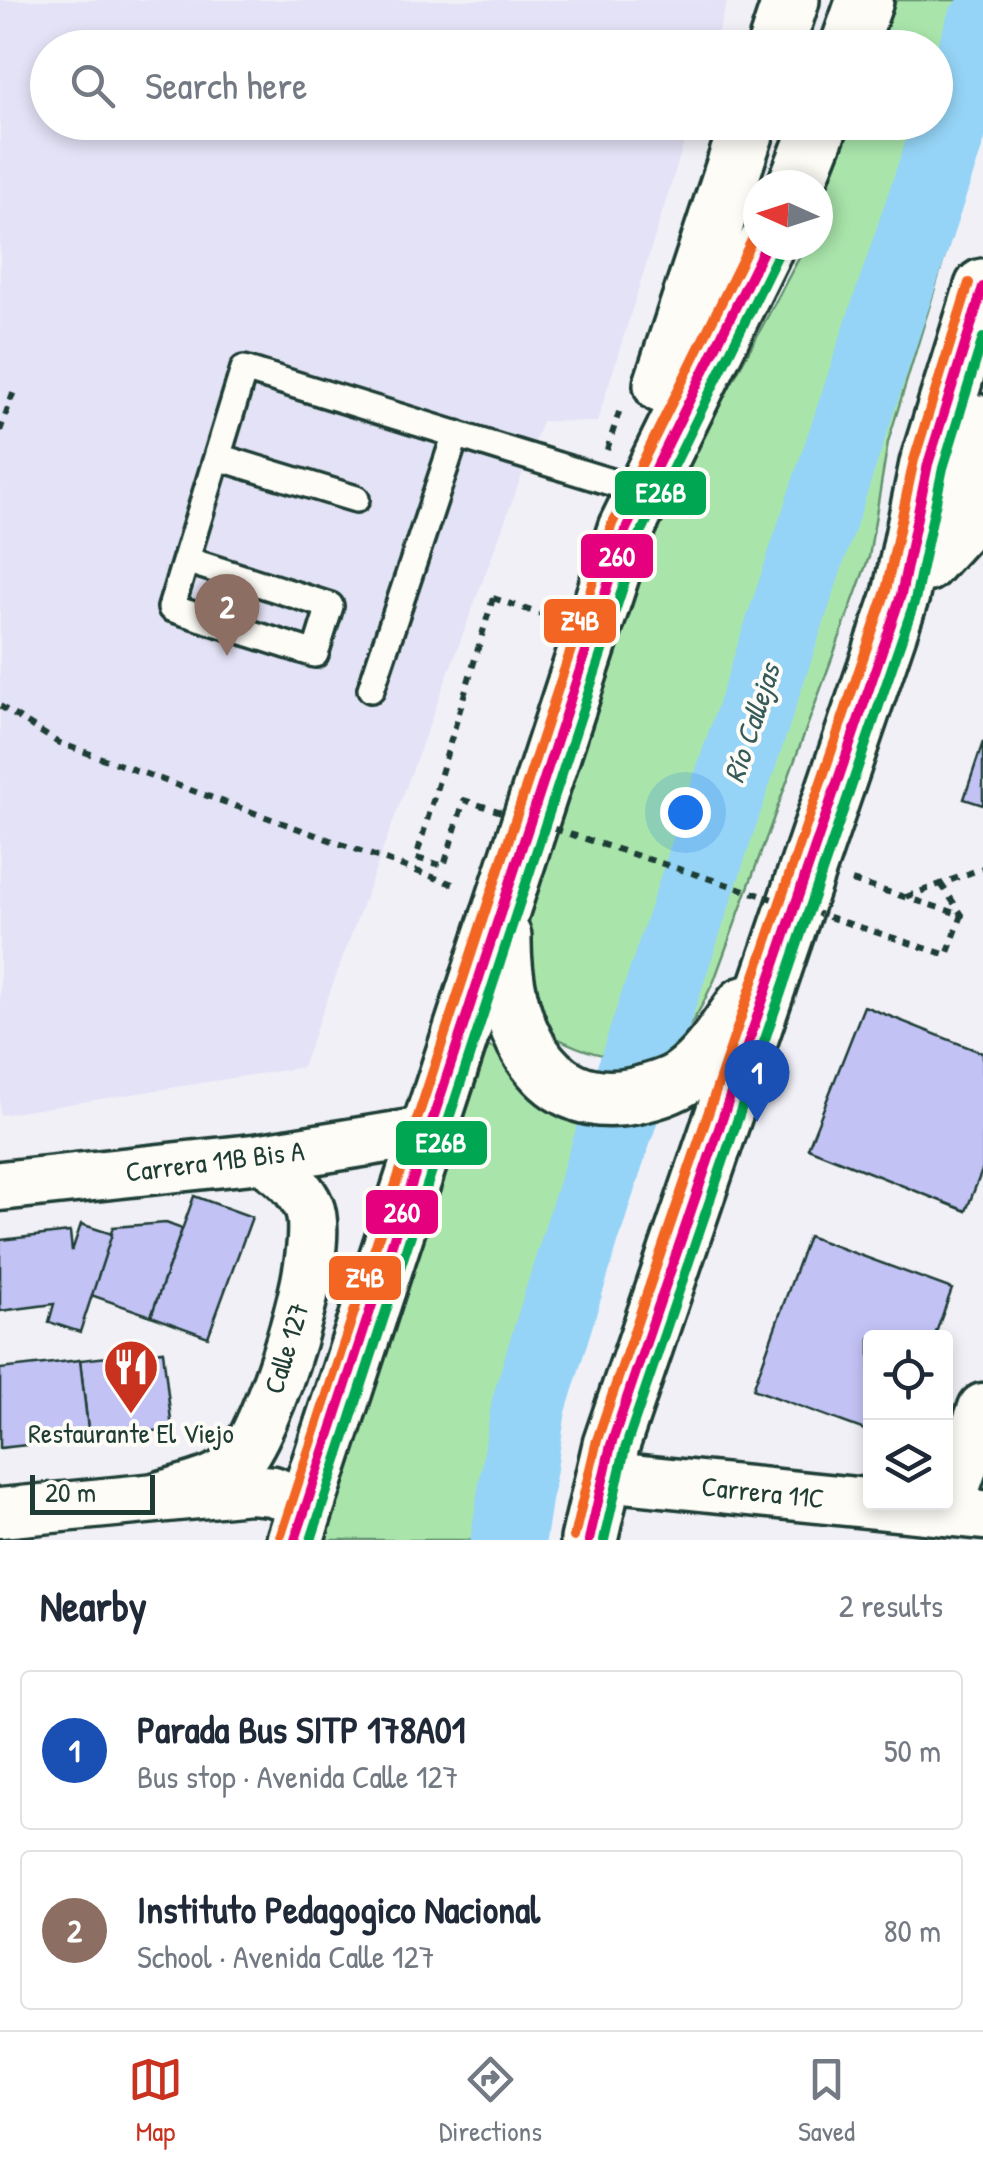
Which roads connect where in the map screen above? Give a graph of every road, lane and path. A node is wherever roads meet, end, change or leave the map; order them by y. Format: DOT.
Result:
graph roads {
  1 [pos="790,0"];
  2 [pos="865,0"];
  3 [pos="780,30"];
  4 [pos="854,30"];
  5 [pos="743,140"];
  6 [pos="758,260"];
  7 [pos="983,287"];
  8 [pos="15,388"];
  9 [pos="983,424"];
  10 [pos="0,431"];
  11 [pos="456,434"];
  12 [pos="218,457"];
  13 [pos="356,499"];
  14 [pos="635,504"];
  15 [pos="983,516"];
  16 [pos="186,560"];
  17 [pos="901,595"];
  18 [pos="591,632"];
  19 [pos="372,689"];
  20 [pos="0,706"];
  21 [pos="983,868"];
  22 [pos="941,884"];
  23 [pos="503,904"];
  24 [pos="961,913"];
  25 [pos="775,962"];
  26 [pos="430,1131"];
  27 [pos="262,1158"];
  28 [pos="0,1186"];
  29 [pos="983,1408"];
  30 [pos="603,1476"];
  31 [pos="158,1497"];
  32 [pos="0,1513"];
  33 [pos="965,1513"];
  34 [pos="300,1522"];
  35 [pos="589,1540"];
  1 -- 3 [label="main road"];
  2 -- 4 [label="main road"];
  5 -- 14 [label="main road"];
  6 -- 14 [label="main road"];
  7 -- 17 [label="main road"];
  8 -- 10 [label="path"];
  9 -- 17 [label="main road"];
  11 -- 12 [label="lane"];
  11 -- 14 [label="lane"];
  11 -- 19 [label="lane"];
  12 -- 13 [label="lane"];
  12 -- 16 [label="lane"];
  14 -- 18 [label="main road"];
  15 -- 17 [label="street"];
  16 -- 16 [label="lane"];
  17 -- 25 [label="main road"];
  18 -- 23 [label="main road"];
  18 -- 24 [label="path, bridge"];
  20 -- 23 [label="path"];
  21 -- 22 [label="path"];
  22 -- 24 [label="path"];
  22 -- 24 [label="path, bridge"];
  23 -- 25 [label="main road"];
  23 -- 26 [label="main road"];
  25 -- 30 [label="main road"];
  26 -- 27 [label="street, Carrera 11B Bis A"];
  26 -- 34 [label="main road"];
  27 -- 28 [label="street, Carrera 11B Bis A"];
  27 -- 31 [label="street, Calle 127"];
  29 -- 33 [label="street"];
  30 -- 33 [label="street, Carrera 11C"];
  30 -- 35 [label="main road"];
  31 -- 32 [label="street"];
  31 -- 34 [label="street"];
}
